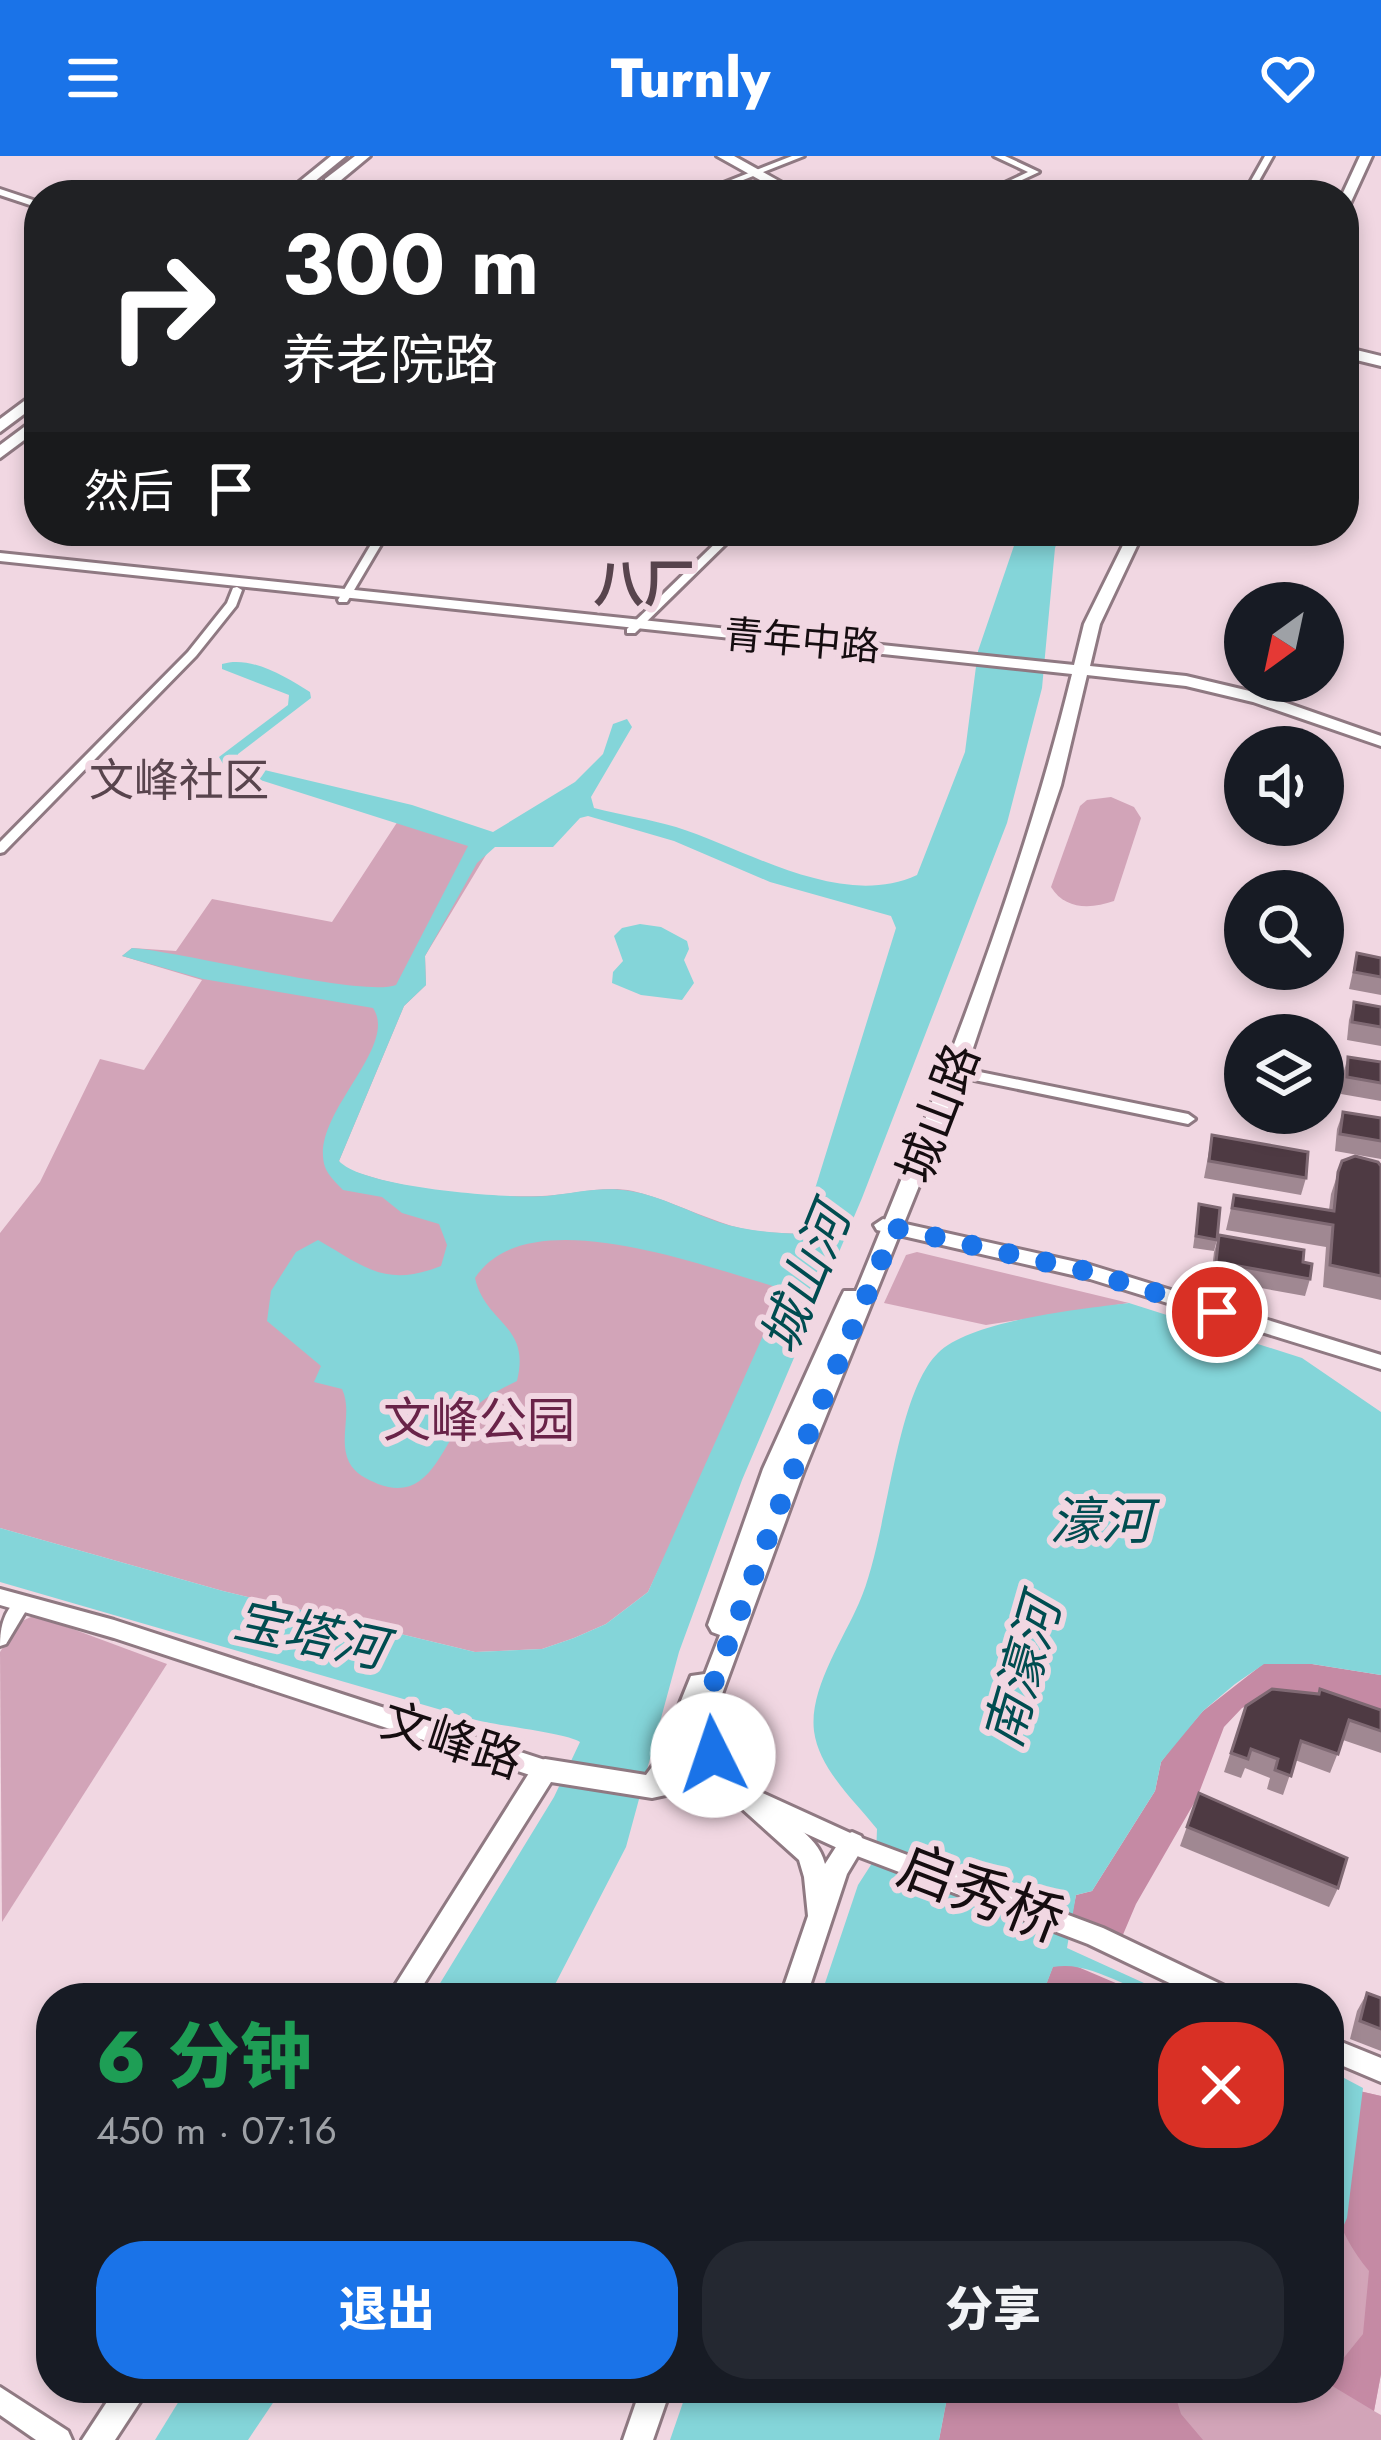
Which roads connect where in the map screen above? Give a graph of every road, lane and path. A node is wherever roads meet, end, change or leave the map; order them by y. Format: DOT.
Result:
graph roads {
  1 [pos="339,156"];
  2 [pos="363,156"];
  3 [pos="711,156"];
  4 [pos="724,156"];
  5 [pos="800,156"];
  6 [pos="998,156"];
  7 [pos="742,177"];
  8 [pos="309,180"];
  9 [pos="333,180"];
  10 [pos="734,180"];
  11 [pos="748,180"];
  12 [pos="751,180"];
  13 [pos="1017,180"];
  14 [pos="24,408"];
  15 [pos="0,428"];
  16 [pos="24,434"];
  17 [pos="0,453"];
  18 [pos="375,546"];
  19 [pos="719,546"];
  20 [pos="1118,546"];
  21 [pos="1129,546"];
  22 [pos="0,557"];
  23 [pos="0,567"];
  24 [pos="237,590"];
  25 [pos="345,597"];
  26 [pos="635,628"];
  27 [pos="1066,672"];
  28 [pos="1381,745"];
  29 [pos="0,849"];
  30 [pos="955,1072"];
  31 [pos="1188,1119"];
  32 [pos="889,1227"];
  33 [pos="1381,1362"];
  34 [pos="0,1598"];
  35 [pos="22,1604"];
  36 [pos="0,1639"];
  37 [pos="553,1772"];
  38 [pos="648,1786"];
  39 [pos="752,1798"];
  40 [pos="859,1847"];
  41 [pos="821,1916"];
  42 [pos="410,1983"];
  43 [pos="798,1983"];
  44 [pos="1194,1983"];
  45 [pos="1344,2054"];
  46 [pos="1381,2070"];
  47 [pos="0,2400"];
  48 [pos="123,2403"];
  49 [pos="651,2403"];
  50 [pos="59,2440"];
  51 [pos="97,2440"];
  52 [pos="638,2440"];
  1 -- 8 [label="main road"];
  2 -- 9 [label="main road"];
  3 -- 7 [label="main road"];
  4 -- 7 [label="main road"];
  5 -- 7 [label="street"];
  6 -- 13 [label="street"];
  7 -- 10 [label="street"];
  7 -- 11 [label="main road"];
  7 -- 12 [label="main road"];
  14 -- 15 [label="main road"];
  16 -- 17 [label="main road"];
  18 -- 25 [label="street"];
  19 -- 26 [label="street"];
  20 -- 27 [label="main road, 城山路"];
  21 -- 27 [label="main road, 城山路"];
  22 -- 25 [label="main road, 青年中路"];
  23 -- 24 [label="main road, 青年中路"];
  24 -- 25 [label="main road, 青年中路"];
  24 -- 29 [label="street"];
  25 -- 26 [label="main road, 青年中路"];
  26 -- 27 [label="main road, 青年中路"];
  27 -- 28 [label="main road, 青年中路"];
  27 -- 30 [label="main road, 城山路"];
  27 -- 32 [label="main road, 城山路"];
  30 -- 31 [label="street"];
  30 -- 32 [label="main road, 城山路"];
  32 -- 33 [label="street"];
  32 -- 38 [label="main road, 城山路"];
  32 -- 39 [label="main road, 城山路"];
  34 -- 35 [label="street, 文峰路"];
  35 -- 36 [label="street"];
  35 -- 37 [label="street, 文峰路"];
  37 -- 38 [label="main road"];
  37 -- 42 [label="main road"];
  38 -- 39 [label="main road"];
  39 -- 40 [label="street, 启秀桥"];
  39 -- 41 [label="main road, 城山路"];
  40 -- 41 [label="main road"];
  40 -- 44 [label="street, 启秀桥"];
  41 -- 43 [label="main road, 城山路"];
  45 -- 46 [label="street"];
  47 -- 50 [label="street"];
  48 -- 51 [label="main road"];
  49 -- 52 [label="main road"];
}
